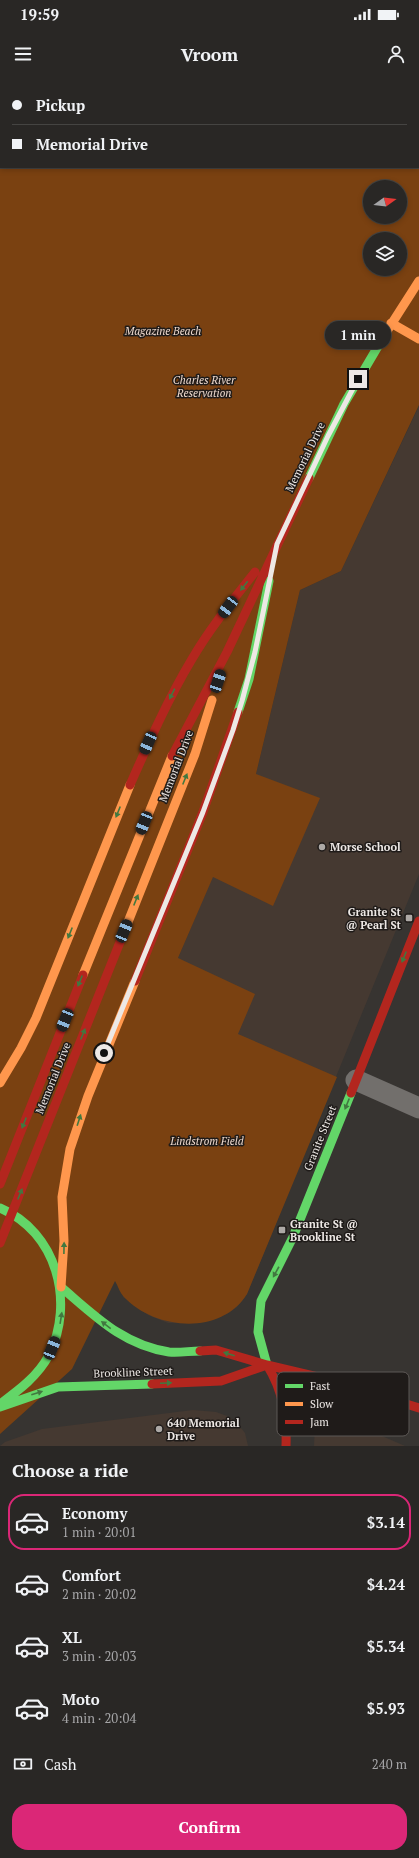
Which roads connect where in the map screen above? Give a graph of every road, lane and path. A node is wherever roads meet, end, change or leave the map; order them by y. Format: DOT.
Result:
graph roads {
  1 [pos="419,281"];
  2 [pos="391,323"];
  3 [pos="419,339"];
  4 [pos="277,544"];
  5 [pos="227,652"];
  6 [pos="419,921"];
  7 [pos="356,1080"];
  8 [pos="0,1083"];
  9 [pos="419,1108"];
  10 [pos="0,1184"];
  11 [pos="0,1208"];
  12 [pos="0,1243"];
  13 [pos="61,1287"];
  14 [pos="266,1365"];
  15 [pos="296,1372"];
  16 [pos="277,1384"];
  17 [pos="409,1405"];
  18 [pos="0,1406"];
  19 [pos="419,1408"];
  1 -- 2 [label="main road, Memorial Drive"];
  2 -- 3 [label="main road"];
  2 -- 4 [label="main road, Memorial Drive"];
  4 -- 5 [label="main road, Memorial Drive"];
  4 -- 8 [label="main road, one-way"];
  13 -- 4 [label="main road, one-way"];
  5 -- 10 [label="main road, Memorial Drive, one-way"];
  12 -- 5 [label="main road, Memorial Drive, one-way"];
  6 -- 7 [label="main road, Granite Street, one-way"];
  7 -- 9 [label="street"];
  7 -- 14 [label="main road, Granite Street, one-way"];
  11 -- 13 [label="main road"];
  14 -- 13 [label="main road, Brookline Street, one-way"];
  18 -- 13 [label="main road, one-way"];
  14 -- 15 [label="main road, Brookline Street"];
  14 -- 16 [label="main road, Granite Street"];
  18 -- 14 [label="main road, Brookline Street, one-way"];
  17 -- 19 [label="main road, Brookline Street"];
}
